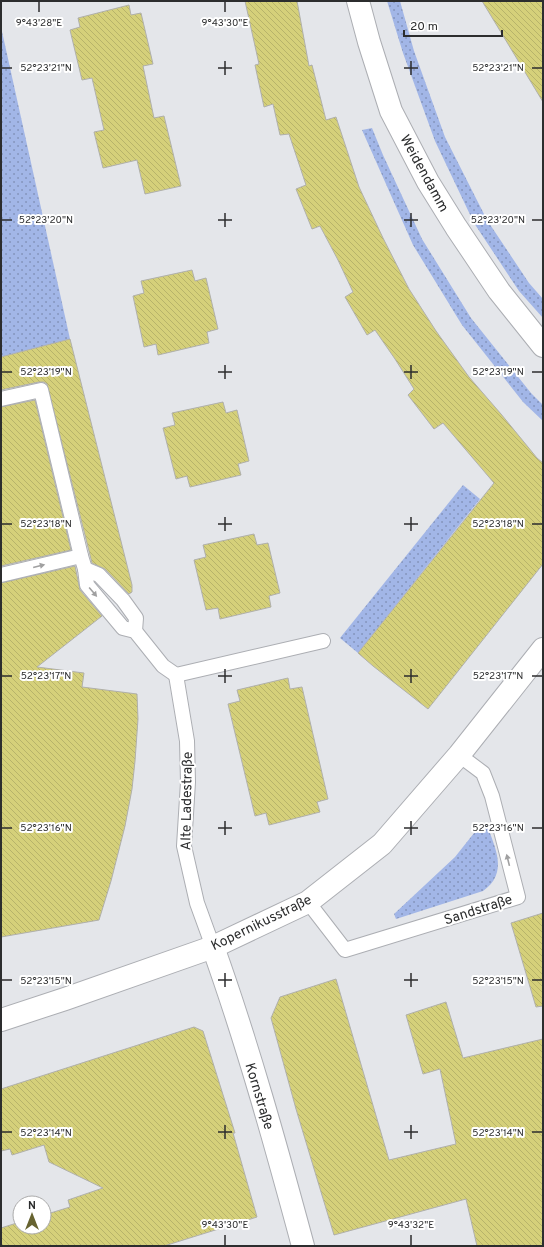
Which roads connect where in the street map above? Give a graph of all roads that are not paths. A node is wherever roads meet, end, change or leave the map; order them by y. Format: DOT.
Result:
graph roads {
  1 [pos="358,1"];
  2 [pos="543,346"];
  3 [pos="1,400"];
  4 [pos="83,562"];
  5 [pos="1,575"];
  6 [pos="323,641"];
  7 [pos="543,649"];
  8 [pos="176,675"];
  9 [pos="459,755"];
  10 [pos="308,902"];
  11 [pos="213,947"];
  12 [pos="1,1020"];
  13 [pos="303,1246"];
  1 -- 2 [label="street, Weidendamm"];
  3 -- 4 [label="lane"];
  5 -- 4 [label="lane, one-way"];
  4 -- 8 [label="lane"];
  6 -- 8 [label="lane"];
  7 -- 9 [label="street, Kopernikusstraße"];
  8 -- 11 [label="lane, Alte Ladestraße"];
  9 -- 10 [label="street, Kopernikusstraße"];
  10 -- 9 [label="lane, Sandstraße, one-way"];
  10 -- 11 [label="street, Kopernikusstraße"];
  11 -- 12 [label="street, Kopernikusstraße"];
  11 -- 13 [label="street, Kornstraße"];
}
